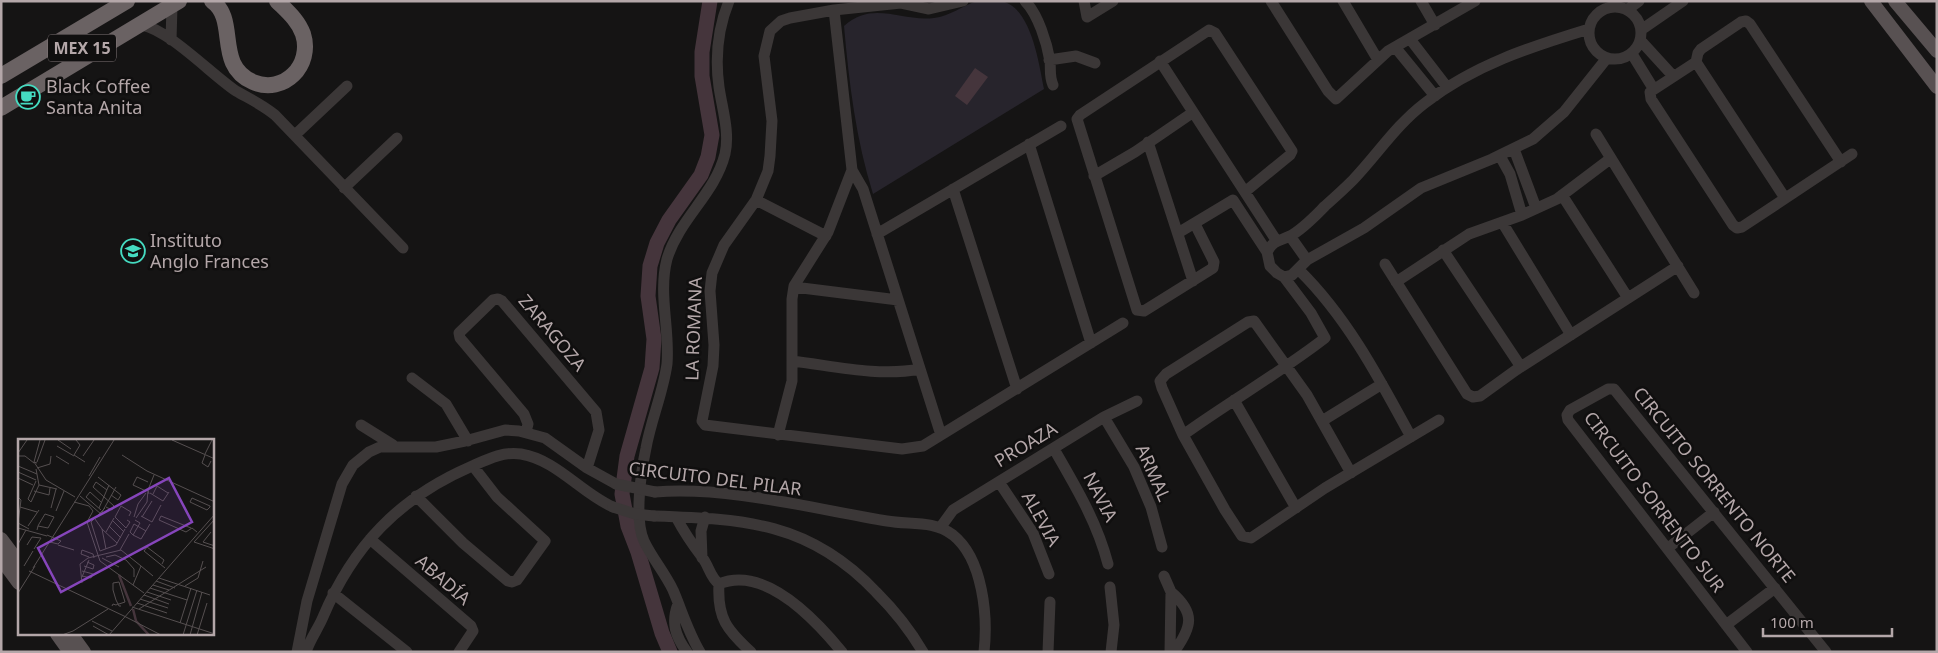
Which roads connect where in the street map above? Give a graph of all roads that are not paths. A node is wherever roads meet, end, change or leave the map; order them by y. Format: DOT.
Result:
graph roads {
  1 [pos="114,1"];
  2 [pos="127,1"];
  3 [pos="212,1"];
  4 [pos="229,1"];
  5 [pos="269,1"];
  6 [pos="729,1"];
  7 [pos="858,1"];
  8 [pos="1025,1"];
  9 [pos="1084,1"];
  10 [pos="1114,1"];
  11 [pos="1271,1"];
  12 [pos="1343,1"];
  13 [pos="1421,1"];
  14 [pos="1474,1"];
  15 [pos="1639,1"];
  16 [pos="1669,1"];
  17 [pos="1683,1"];
  18 [pos="1872,1"];
  19 [pos="1895,1"];
  20 [pos="900,2"];
  21 [pos="175,3"];
  22 [pos="958,3"];
  23 [pos="916,4"];
  24 [pos="1614,4"];
  25 [pos="1598,6"];
  26 [pos="283,9"];
  27 [pos="849,9"];
  28 [pos="834,10"];
  29 [pos="1627,10"];
  30 [pos="1665,14"];
  31 [pos="1914,23"];
  32 [pos="142,24"];
  33 [pos="1435,25"];
  34 [pos="1589,29"];
  35 [pos="1892,29"];
  36 [pos="1641,36"];
  37 [pos="1410,39"];
  38 [pos="171,40"];
  39 [pos="1932,46"];
  40 [pos="1395,47"];
  41 [pos="1632,54"];
  42 [pos="1911,55"];
  43 [pos="1607,58"];
  44 [pos="1049,60"];
  45 [pos="1378,60"];
  46 [pos="1160,61"];
  47 [pos="1696,62"];
  48 [pos="1095,63"];
  49 [pos="1,68"];
  50 [pos="1,76"];
  51 [pos="1673,76"];
  52 [pos="1053,84"];
  53 [pos="347,86"];
  54 [pos="1447,87"];
  55 [pos="1937,87"];
  56 [pos="1653,88"];
  57 [pos="1,95"];
  58 [pos="1434,96"];
  59 [pos="1,108"];
  60 [pos="1192,113"];
  61 [pos="1061,126"];
  62 [pos="1596,134"];
  63 [pos="295,135"];
  64 [pos="397,138"];
  65 [pos="1148,142"];
  66 [pos="1029,144"];
  67 [pos="1514,149"];
  68 [pos="1852,154"];
  69 [pos="1500,156"];
  70 [pos="1610,159"];
  71 [pos="1841,162"];
  72 [pos="852,170"];
  73 [pos="1094,176"];
  74 [pos="344,188"];
  75 [pos="953,189"];
  76 [pos="1246,191"];
  77 [pos="1562,195"];
  78 [pos="1785,198"];
  79 [pos="756,200"];
  80 [pos="1536,208"];
  81 [pos="1522,215"];
  82 [pos="1502,222"];
  83 [pos="1195,224"];
  84 [pos="1178,233"];
  85 [pos="877,234"];
  86 [pos="826,236"];
  87 [pos="1290,236"];
  88 [pos="1276,240"];
  89 [pos="404,248"];
  90 [pos="1443,250"];
  91 [pos="1267,252"];
  92 [pos="1307,260"];
  93 [pos="1385,264"];
  94 [pos="1678,266"];
  95 [pos="1299,270"];
  96 [pos="1284,277"];
  97 [pos="1193,282"];
  98 [pos="1396,282"];
  99 [pos="794,288"];
  100 [pos="1694,293"];
  101 [pos="1628,298"];
  102 [pos="898,300"];
  103 [pos="1123,323"];
  104 [pos="1571,335"];
  105 [pos="1091,343"];
  106 [pos="792,361"];
  107 [pos="1287,367"];
  108 [pos="1521,367"];
  109 [pos="920,369"];
  110 [pos="412,378"];
  111 [pos="1382,384"];
  112 [pos="1016,388"];
  113 [pos="1611,388"];
  114 [pos="1234,400"];
  115 [pos="1136,401"];
  116 [pos="1104,417"];
  117 [pos="1439,420"];
  118 [pos="1322,421"];
  119 [pos="361,424"];
  120 [pos="526,432"];
  121 [pos="778,435"];
  122 [pos="941,435"];
  123 [pos="1183,435"];
  124 [pos="1411,437"];
  125 [pos="468,441"];
  126 [pos="393,445"];
  127 [pos="1054,449"];
  128 [pos="473,466"];
  129 [pos="588,468"];
  130 [pos="1351,473"];
  131 [pos="603,478"];
  132 [pos="999,482"];
  133 [pos="591,495"];
  134 [pos="416,496"];
  135 [pos="1296,508"];
  136 [pos="1714,512"];
  137 [pos="676,517"];
  138 [pos="705,517"];
  139 [pos="940,528"];
  140 [pos="1,539"];
  141 [pos="370,539"];
  142 [pos="1162,547"];
  143 [pos="1668,548"];
  144 [pos="702,558"];
  145 [pos="1,559"];
  146 [pos="18,562"];
  147 [pos="1108,564"];
  148 [pos="1049,574"];
  149 [pos="1164,576"];
  150 [pos="18,582"];
  151 [pos="720,584"];
  152 [pos="1110,587"];
  153 [pos="1775,588"];
  154 [pos="1171,592"];
  155 [pos="333,593"];
  156 [pos="678,602"];
  157 [pos="1050,602"];
  158 [pos="304,610"];
  159 [pos="319,625"];
  160 [pos="1726,625"];
  161 [pos="58,636"];
  162 [pos="72,636"];
  163 [pos="70,652"];
  164 [pos="84,652"];
  165 [pos="296,652"];
  166 [pos="306,652"];
  167 [pos="407,652"];
  168 [pos="459,652"];
  169 [pos="687,652"];
  170 [pos="700,652"];
  171 [pos="751,652"];
  172 [pos="842,652"];
  173 [pos="923,652"];
  174 [pos="984,652"];
  175 [pos="1048,652"];
  176 [pos="1111,652"];
  177 [pos="1170,652"];
  178 [pos="1174,652"];
  179 [pos="1747,652"];
  180 [pos="1826,652"];
  1 -- 49 [label="highway"];
  2 -- 50 [label="highway, MEX 15"];
  3 -- 26 [label="highway"];
  4 -- 26 [label="highway"];
  5 -- 26 [label="highway"];
  6 -- 156 [label="street"];
  7 -- 27 [label="street"];
  8 -- 44 [label="street"];
  9 -- 10 [label="street"];
  11 -- 45 [label="street"];
  12 -- 45 [label="street"];
  13 -- 33 [label="street"];
  14 -- 33 [label="street"];
  15 -- 29 [label="street"];
  16 -- 30 [label="street"];
  17 -- 30 [label="street"];
  18 -- 35 [label="main road"];
  19 -- 31 [label="main road"];
  20 -- 23 [label="street, LA ROMANA"];
  20 -- 27 [label="street, LA ROMANA"];
  21 -- 32 [label="highway"];
  21 -- 38 [label="street"];
  21 -- 57 [label="highway, MEX 15"];
  22 -- 23 [label="street, LA ROMANA"];
  24 -- 25 [label="street"];
  24 -- 29 [label="street"];
  25 -- 34 [label="street"];
  27 -- 28 [label="street, LA ROMANA"];
  28 -- 72 [label="street"];
  28 -- 79 [label="street, LA ROMANA"];
  29 -- 36 [label="street"];
  30 -- 36 [label="street"];
  31 -- 35 [label="main road"];
  31 -- 39 [label="main road"];
  32 -- 38 [label="street"];
  32 -- 59 [label="highway"];
  33 -- 37 [label="street"];
  34 -- 43 [label="street"];
  34 -- 54 [label="street"];
  35 -- 42 [label="main road"];
  36 -- 41 [label="street"];
  36 -- 51 [label="street"];
  37 -- 40 [label="street"];
  37 -- 54 [label="street"];
  38 -- 63 [label="street"];
  39 -- 42 [label="main road"];
  40 -- 45 [label="street"];
  40 -- 58 [label="street"];
  41 -- 43 [label="street"];
  41 -- 56 [label="street"];
  42 -- 55 [label="main road"];
  43 -- 67 [label="street"];
  44 -- 48 [label="street"];
  44 -- 52 [label="street"];
  46 -- 60 [label="street"];
  46 -- 73 [label="street"];
  46 -- 76 [label="street"];
  47 -- 51 [label="street"];
  47 -- 71 [label="street"];
  47 -- 78 [label="street"];
  51 -- 56 [label="street"];
  53 -- 63 [label="street"];
  54 -- 58 [label="street"];
  56 -- 78 [label="street"];
  58 -- 87 [label="street"];
  60 -- 65 [label="street"];
  60 -- 76 [label="street"];
  61 -- 66 [label="street"];
  62 -- 70 [label="street"];
  63 -- 74 [label="street"];
  64 -- 74 [label="street"];
  65 -- 73 [label="street"];
  65 -- 84 [label="street"];
  66 -- 75 [label="street"];
  66 -- 105 [label="street"];
  67 -- 69 [label="street"];
  67 -- 80 [label="street"];
  68 -- 71 [label="street"];
  69 -- 81 [label="street"];
  69 -- 92 [label="street"];
  70 -- 77 [label="street"];
  70 -- 94 [label="street"];
  71 -- 78 [label="street"];
  72 -- 85 [label="street"];
  72 -- 86 [label="street"];
  73 -- 97 [label="street"];
  74 -- 89 [label="street"];
  75 -- 85 [label="street"];
  75 -- 112 [label="street"];
  76 -- 88 [label="street"];
  77 -- 80 [label="street"];
  77 -- 101 [label="street"];
  79 -- 86 [label="street"];
  79 -- 121 [label="street, LA ROMANA"];
  80 -- 81 [label="street"];
  81 -- 82 [label="street"];
  82 -- 90 [label="street"];
  82 -- 104 [label="street"];
  83 -- 84 [label="street"];
  83 -- 91 [label="street"];
  83 -- 97 [label="street"];
  84 -- 97 [label="street"];
  85 -- 102 [label="street"];
  86 -- 99 [label="street"];
  87 -- 88 [label="street"];
  87 -- 92 [label="street"];
  88 -- 91 [label="street"];
  90 -- 98 [label="street"];
  90 -- 108 [label="street"];
  91 -- 96 [label="street"];
  92 -- 95 [label="street"];
  93 -- 98 [label="street"];
  94 -- 100 [label="street"];
  94 -- 101 [label="street"];
  95 -- 96 [label="street"];
  95 -- 111 [label="street"];
  96 -- 107 [label="street"];
  98 -- 108 [label="street"];
  99 -- 102 [label="street"];
  99 -- 106 [label="street"];
  101 -- 104 [label="street"];
  102 -- 109 [label="street"];
  103 -- 105 [label="street"];
  104 -- 108 [label="street"];
  105 -- 112 [label="street"];
  106 -- 109 [label="street"];
  106 -- 121 [label="street"];
  107 -- 114 [label="street"];
  107 -- 118 [label="street"];
  107 -- 123 [label="street"];
  109 -- 122 [label="street"];
  110 -- 125 [label="street"];
  111 -- 118 [label="street"];
  111 -- 124 [label="street"];
  112 -- 122 [label="street"];
  113 -- 136 [label="street, CIRCUITO SORRENTO NORTE"];
  113 -- 143 [label="street, CIRCUITO SORRENTO SUR"];
  114 -- 123 [label="street"];
  114 -- 135 [label="street"];
  115 -- 116 [label="street, PROAZA"];
  116 -- 127 [label="street, PROAZA"];
  116 -- 142 [label="street, ARMAL"];
  117 -- 124 [label="street"];
  118 -- 130 [label="street"];
  119 -- 126 [label="street"];
  120 -- 125 [label="street, CIRCUITO DEL PILAR"];
  120 -- 129 [label="street, CIRCUITO DEL PILAR"];
  120 -- 129 [label="street, ZARAGOZA"];
  121 -- 122 [label="street"];
  123 -- 135 [label="street"];
  124 -- 130 [label="street"];
  125 -- 126 [label="street, CIRCUITO DEL PILAR"];
  126 -- 158 [label="street, CIRCUITO DEL PILAR"];
  127 -- 132 [label="street, PROAZA"];
  127 -- 147 [label="street, NAVIA"];
  128 -- 133 [label="street"];
  128 -- 134 [label="street"];
  128 -- 134 [label="street"];
  129 -- 131 [label="street, CIRCUITO DEL PILAR"];
  130 -- 135 [label="street"];
  131 -- 133 [label="street"];
  131 -- 139 [label="street, CIRCUITO DEL PILAR, bridge"];
  132 -- 139 [label="street, PROAZA"];
  132 -- 148 [label="street, ALEVIA"];
  133 -- 137 [label="street, bridge"];
  134 -- 141 [label="street"];
  136 -- 143 [label="street"];
  136 -- 153 [label="street, CIRCUITO SORRENTO NORTE"];
  137 -- 138 [label="street"];
  137 -- 144 [label="street"];
  138 -- 144 [label="street"];
  138 -- 173 [label="street"];
  139 -- 174 [label="street, CIRCUITO DEL PILAR"];
  140 -- 146 [label="main road"];
  141 -- 155 [label="street"];
  141 -- 168 [label="street, ABADÍA"];
  143 -- 160 [label="street, CIRCUITO SORRENTO SUR"];
  144 -- 151 [label="street"];
  145 -- 150 [label="main road"];
  149 -- 154 [label="street"];
  151 -- 171 [label="street"];
  151 -- 172 [label="street"];
  152 -- 176 [label="street"];
  153 -- 160 [label="street"];
  153 -- 180 [label="street, CIRCUITO SORRENTO NORTE"];
  154 -- 177 [label="street"];
  154 -- 178 [label="street"];
  155 -- 159 [label="street"];
  155 -- 167 [label="street"];
  156 -- 169 [label="street"];
  156 -- 170 [label="street"];
  157 -- 175 [label="street"];
  158 -- 159 [label="street"];
  158 -- 165 [label="street, CIRCUITO DEL PILAR"];
  159 -- 166 [label="street"];
  160 -- 179 [label="street, CIRCUITO SORRENTO SUR"];
  161 -- 163 [label="main road"];
  162 -- 164 [label="main road"];
}
